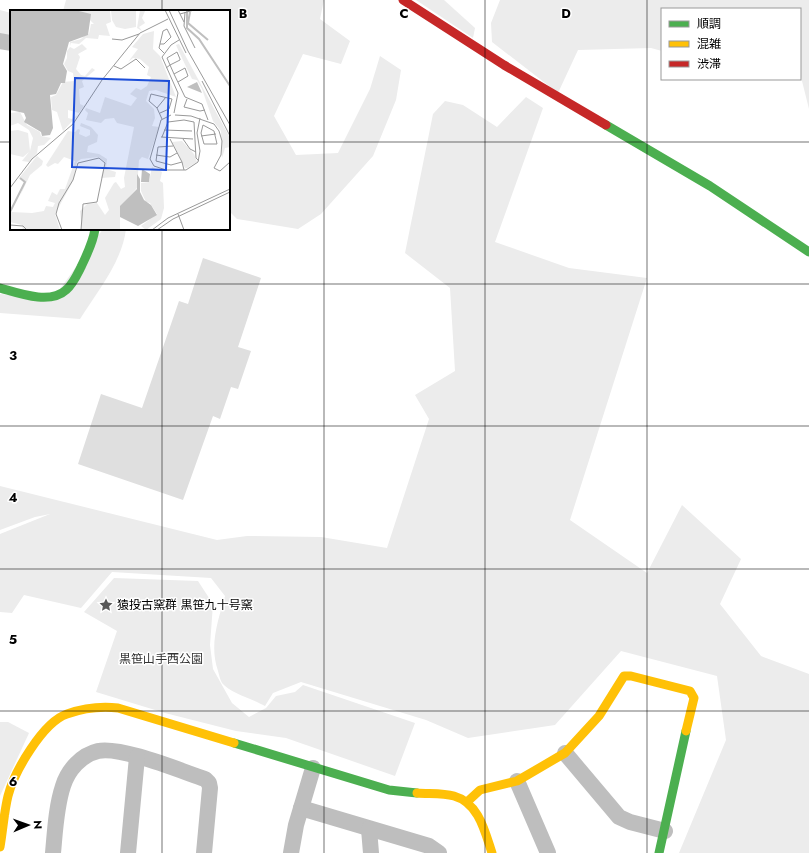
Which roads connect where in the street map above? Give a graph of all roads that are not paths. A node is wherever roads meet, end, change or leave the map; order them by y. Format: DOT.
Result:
graph roads {
  1 [pos="403,0"];
  2 [pos="0,41"];
  3 [pos="10,43"];
  4 [pos="95,230"];
  5 [pos="809,252"];
  6 [pos="0,288"];
  7 [pos="565,753"];
  8 [pos="137,757"];
  9 [pos="313,768"];
  10 [pos="517,781"];
  11 [pos="467,802"];
  12 [pos="301,808"];
  13 [pos="369,829"];
  14 [pos="665,831"];
  15 [pos="0,847"];
  16 [pos="53,853"];
  17 [pos="128,853"];
  18 [pos="204,853"];
  19 [pos="292,853"];
  20 [pos="371,853"];
  21 [pos="439,853"];
  22 [pos="492,853"];
  23 [pos="548,853"];
  24 [pos="659,853"];
  1 -- 5 [label="street"];
  2 -- 3 [label="street"];
  4 -- 6 [label="street"];
  7 -- 10 [label="street"];
  7 -- 14 [label="street"];
  7 -- 14 [label="street"];
  8 -- 16 [label="street"];
  8 -- 17 [label="street"];
  8 -- 18 [label="street"];
  9 -- 11 [label="street"];
  9 -- 12 [label="street"];
  9 -- 15 [label="street"];
  10 -- 11 [label="street"];
  10 -- 23 [label="street"];
  11 -- 22 [label="street"];
  12 -- 13 [label="street"];
  12 -- 19 [label="street"];
  13 -- 20 [label="street"];
  13 -- 21 [label="street"];
  14 -- 24 [label="street"];
}
